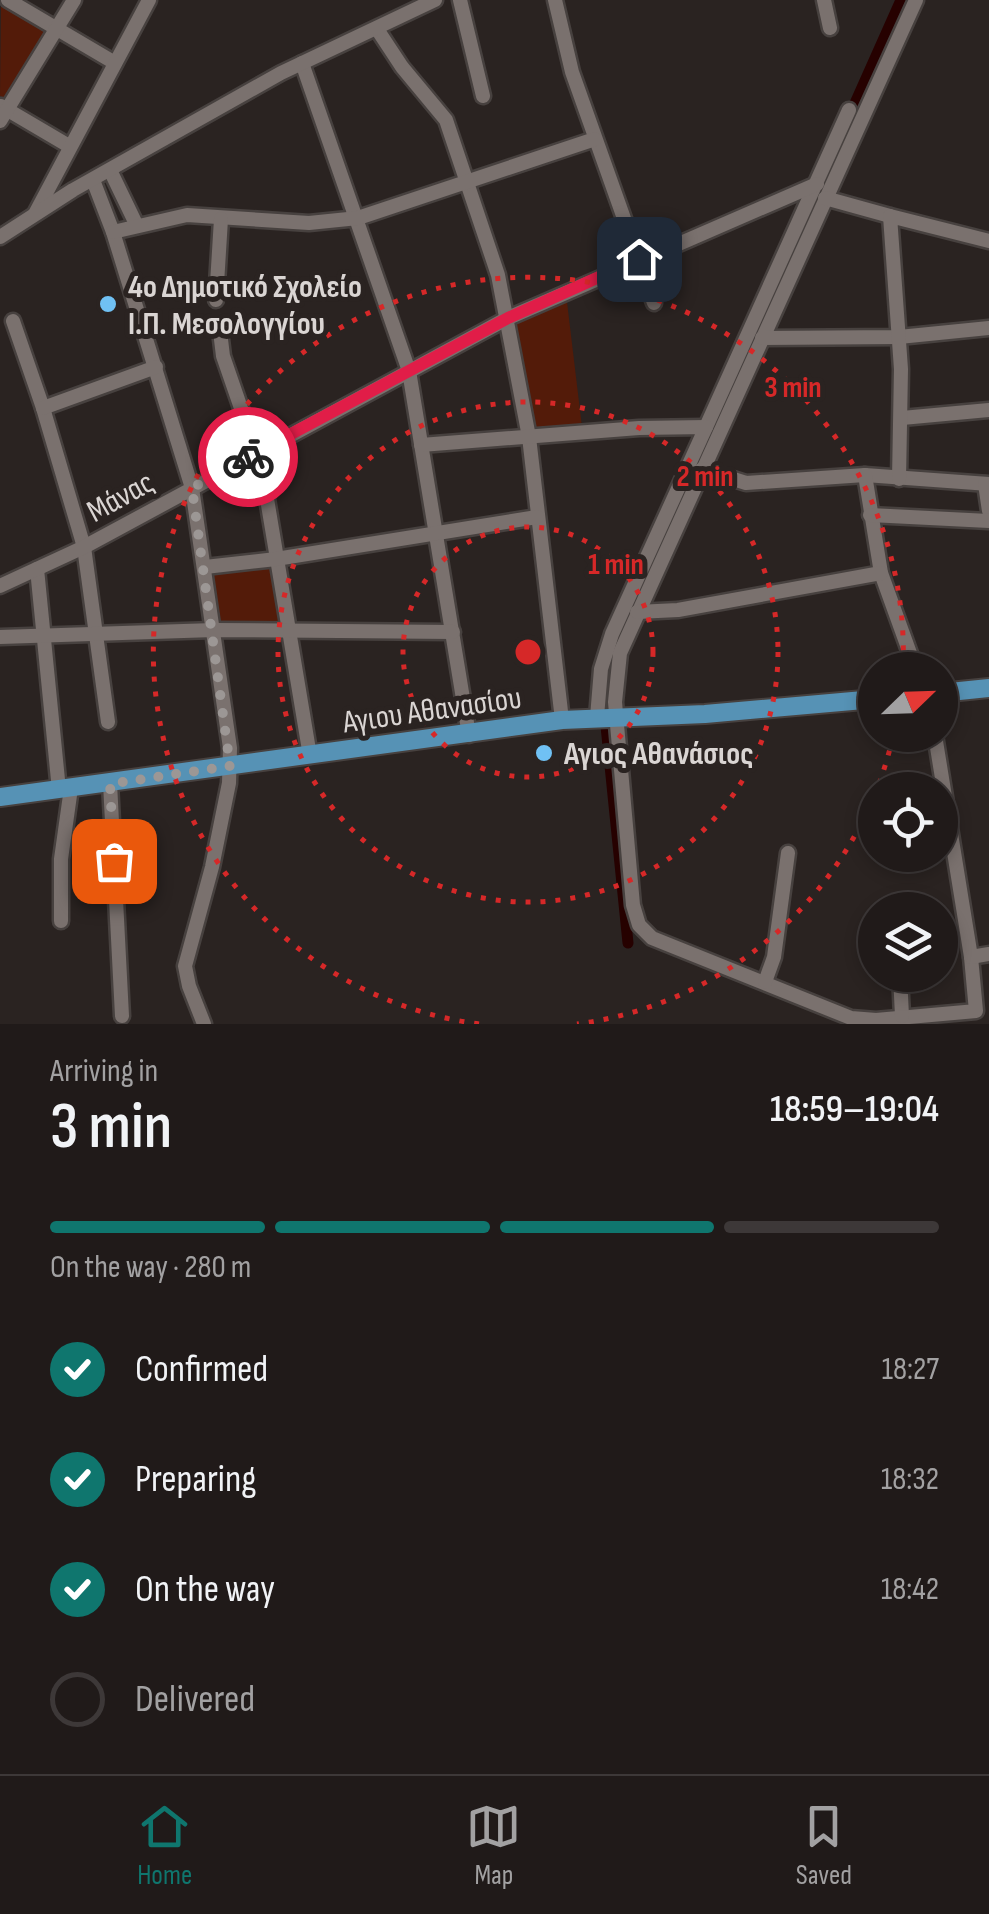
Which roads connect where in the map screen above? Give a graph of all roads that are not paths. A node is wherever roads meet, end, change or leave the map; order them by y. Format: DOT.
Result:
graph roads {
  1 [pos="8,0"];
  2 [pos="74,0"];
  3 [pos="149,0"];
  4 [pos="436,0"];
  5 [pos="460,0"];
  6 [pos="555,0"];
  7 [pos="824,0"];
  8 [pos="916,0"];
  9 [pos="377,28"];
  10 [pos="830,28"];
  11 [pos="57,30"];
  12 [pos="115,63"];
  13 [pos="302,63"];
  14 [pos="483,96"];
  15 [pos="848,110"];
  16 [pos="2,112"];
  17 [pos="595,139"];
  18 [pos="69,146"];
  19 [pos="110,170"];
  20 [pos="93,180"];
  21 [pos="466,180"];
  22 [pos="821,191"];
  23 [pos="36,213"];
  24 [pos="890,216"];
  25 [pos="358,218"];
  26 [pos="222,220"];
  27 [pos="137,226"];
  28 [pos="113,232"];
  29 [pos="0,237"];
  30 [pos="989,241"];
  31 [pos="639,259"];
  32 [pos="216,300"];
  33 [pos="654,303"];
  34 [pos="508,318"];
  35 [pos="14,321"];
  36 [pos="219,323"];
  37 [pos="989,328"];
  38 [pos="899,336"];
  39 [pos="762,338"];
  40 [pos="156,367"];
  41 [pos="409,371"];
  42 [pos="43,408"];
  43 [pos="989,410"];
  44 [pos="902,418"];
  45 [pos="706,427"];
  46 [pos="529,437"];
  47 [pos="422,445"];
  48 [pos="257,451"];
  49 [pos="702,469"];
  50 [pos="865,475"];
  51 [pos="899,478"];
  52 [pos="987,484"];
  53 [pos="192,488"];
  54 [pos="989,511"];
  55 [pos="870,515"];
  56 [pos="537,517"];
  57 [pos="989,520"];
  58 [pos="436,535"];
  59 [pos="84,547"];
  60 [pos="276,559"];
  61 [pos="205,567"];
  62 [pos="37,569"];
  63 [pos="881,574"];
  64 [pos="0,586"];
  65 [pos="637,612"];
  66 [pos="288,629"];
  67 [pos="214,630"];
  68 [pos="453,632"];
  69 [pos="98,634"];
  70 [pos="0,637"];
  71 [pos="46,638"];
  72 [pos="909,652"];
  73 [pos="989,688"];
  74 [pos="958,691"];
  75 [pos="858,701"];
  76 [pos="606,718"];
  77 [pos="562,720"];
  78 [pos="108,722"];
  79 [pos="469,734"];
  80 [pos="938,752"];
  81 [pos="310,756"];
  82 [pos="230,766"];
  83 [pos="110,784"];
  84 [pos="65,789"];
  85 [pos="0,798"];
  86 [pos="788,853"];
  87 [pos="61,921"];
  88 [pos="989,954"];
  89 [pos="971,957"];
  90 [pos="765,982"];
  91 [pos="901,992"];
  92 [pos="982,1011"];
  93 [pos="122,1016"];
  94 [pos="902,1016"];
  95 [pos="919,1020"];
  96 [pos="204,1024"];
  1 -- 11 [label="street"];
  2 -- 11 [label="street"];
  3 -- 12 [label="street"];
  4 -- 9 [label="street"];
  5 -- 14 [label="street"];
  6 -- 17 [label="street"];
  7 -- 10 [label="street"];
  8 -- 22 [label="street"];
  9 -- 13 [label="street"];
  9 -- 21 [label="street"];
  11 -- 12 [label="street"];
  11 -- 16 [label="street"];
  12 -- 18 [label="street"];
  13 -- 19 [label="street"];
  13 -- 25 [label="street"];
  15 -- 22 [label="street"];
  16 -- 18 [label="street"];
  17 -- 21 [label="street"];
  17 -- 31 [label="street"];
  18 -- 23 [label="street"];
  19 -- 20 [label="street"];
  19 -- 27 [label="street"];
  20 -- 23 [label="street"];
  20 -- 28 [label="street"];
  21 -- 25 [label="street"];
  21 -- 34 [label="street"];
  22 -- 24 [label="street"];
  22 -- 31 [label="street, Μάνας"];
  22 -- 39 [label="street"];
  22 -- 45 [label="street"];
  23 -- 29 [label="street"];
  24 -- 30 [label="street"];
  24 -- 38 [label="street"];
  25 -- 26 [label="street"];
  25 -- 41 [label="street"];
  26 -- 27 [label="street"];
  26 -- 32 [label="street"];
  27 -- 28 [label="street"];
  28 -- 40 [label="street"];
  31 -- 33 [label="street"];
  31 -- 34 [label="street, Μάνας"];
  34 -- 41 [label="street, Μάνας"];
  34 -- 46 [label="street"];
  35 -- 42 [label="street"];
  36 -- 48 [label="street"];
  37 -- 38 [label="street"];
  38 -- 39 [label="street"];
  38 -- 44 [label="street"];
  39 -- 49 [label="street"];
  40 -- 42 [label="street"];
  40 -- 53 [label="street"];
  41 -- 47 [label="street"];
  41 -- 48 [label="street, Μάνας"];
  42 -- 59 [label="street"];
  43 -- 44 [label="street"];
  44 -- 51 [label="street"];
  45 -- 46 [label="street"];
  45 -- 76 [label="street"];
  46 -- 47 [label="street"];
  46 -- 56 [label="street"];
  47 -- 58 [label="street"];
  48 -- 53 [label="street, Μάνας"];
  48 -- 60 [label="street"];
  49 -- 50 [label="street"];
  49 -- 65 [label="street"];
  50 -- 51 [label="street"];
  50 -- 55 [label="street"];
  51 -- 52 [label="street"];
  52 -- 54 [label="street"];
  53 -- 59 [label="street, Μάνας"];
  53 -- 61 [label="street"];
  55 -- 57 [label="street"];
  55 -- 63 [label="street"];
  56 -- 58 [label="street"];
  56 -- 77 [label="street"];
  58 -- 60 [label="street"];
  58 -- 68 [label="street"];
  59 -- 62 [label="street, Μάνας"];
  59 -- 69 [label="street"];
  60 -- 61 [label="street"];
  60 -- 66 [label="street"];
  61 -- 67 [label="street"];
  62 -- 64 [label="street, Μάνας"];
  62 -- 71 [label="street"];
  63 -- 65 [label="street"];
  63 -- 72 [label="street"];
  65 -- 76 [label="street"];
  66 -- 67 [label="street"];
  66 -- 68 [label="street"];
  66 -- 81 [label="street"];
  67 -- 69 [label="street"];
  67 -- 82 [label="street"];
  68 -- 79 [label="street"];
  69 -- 71 [label="street"];
  69 -- 78 [label="street"];
  70 -- 71 [label="street"];
  71 -- 84 [label="street"];
  73 -- 74 [label="main road"];
  75 -- 76 [label="main road, Αγιου Αθανασίου"];
  76 -- 77 [label="main road, Αγιου Αθανασίου"];
  76 -- 90 [label="street"];
  77 -- 79 [label="main road, Αγιου Αθανασίου"];
  79 -- 81 [label="main road, Αγιου Αθανασίου"];
  80 -- 89 [label="street"];
  81 -- 82 [label="main road, Αγιου Αθανασίου"];
  82 -- 83 [label="main road, Αγιου Αθανασίου"];
  82 -- 96 [label="street"];
  83 -- 84 [label="main road, Αγιου Αθανασίου"];
  83 -- 93 [label="street"];
  84 -- 85 [label="main road, Αγιου Αθανασίου"];
  84 -- 87 [label="street"];
  86 -- 90 [label="street"];
  88 -- 89 [label="street"];
  89 -- 92 [label="street"];
  90 -- 94 [label="street"];
  91 -- 94 [label="street"];
  92 -- 95 [label="street"];
  94 -- 95 [label="street"];
}
